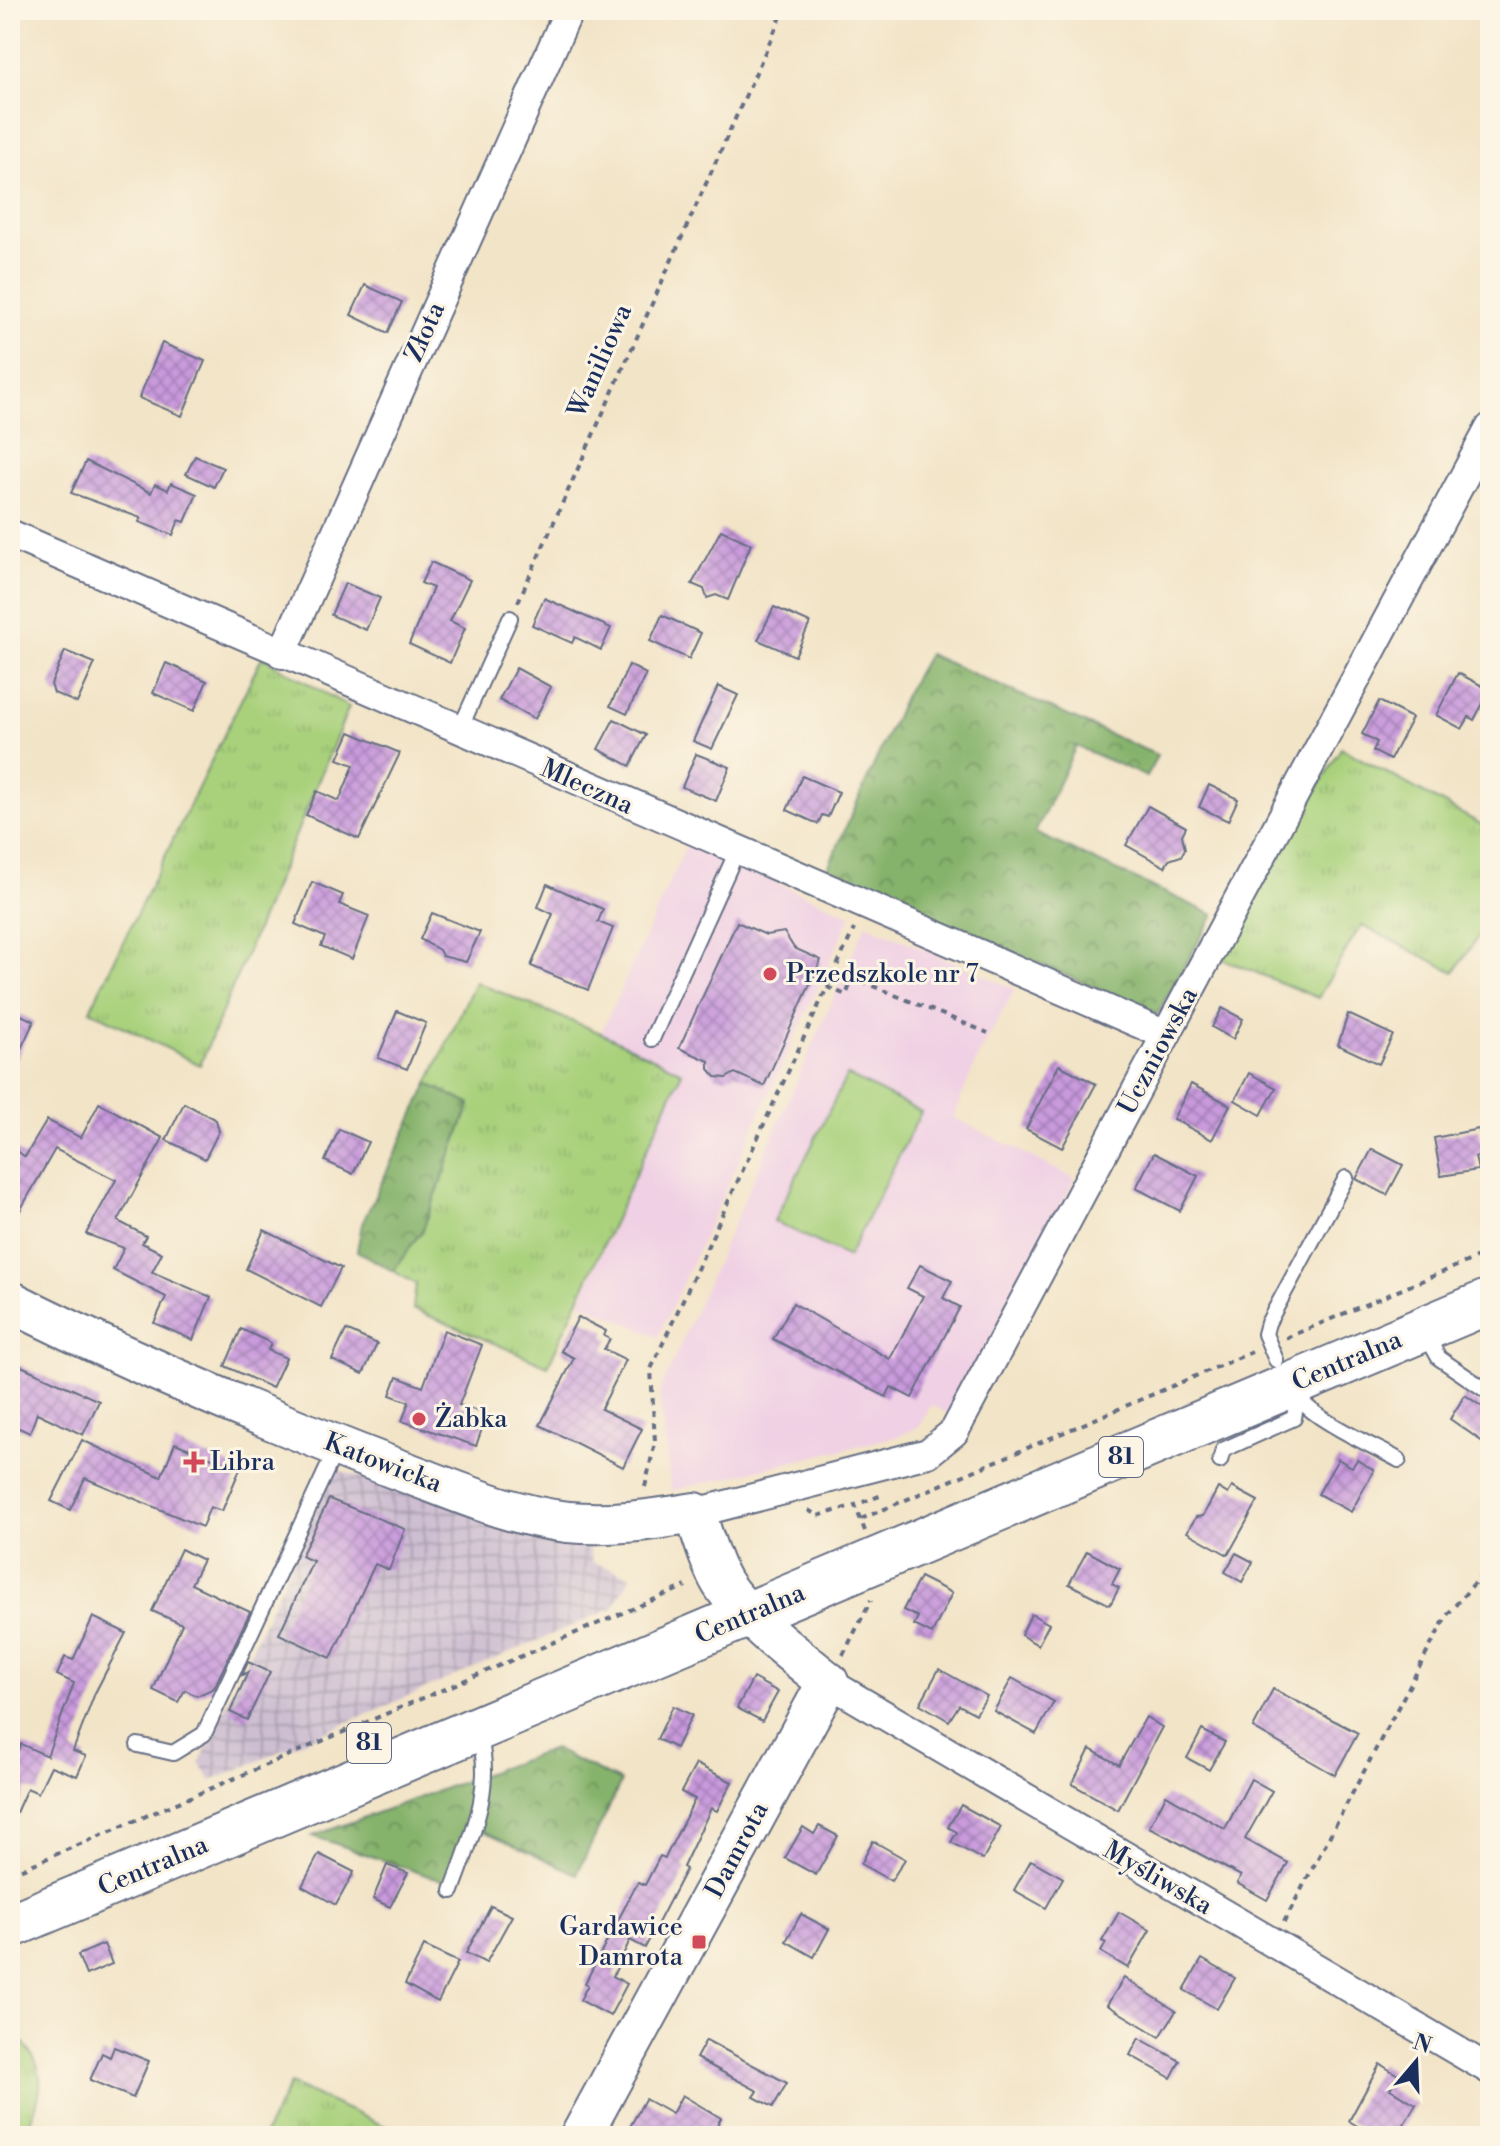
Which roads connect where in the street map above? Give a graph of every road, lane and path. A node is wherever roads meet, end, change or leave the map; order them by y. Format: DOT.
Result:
graph roads {
  1 [pos="569,10"];
  2 [pos="784,10"];
  3 [pos="1490,428"];
  4 [pos="10,534"];
  5 [pos="510,618"];
  6 [pos="282,654"];
  7 [pos="459,732"];
  8 [pos="737,851"];
  9 [pos="865,905"];
  10 [pos="827,987"];
  11 [pos="988,1033"];
  12 [pos="1166,1035"];
  13 [pos="652,1039"];
  14 [pos="1346,1178"];
  15 [pos="1490,1252"];
  16 [pos="1490,1270"];
  17 [pos="10,1301"];
  18 [pos="1490,1301"];
  19 [pos="1423,1329"];
  20 [pos="1283,1372"];
  21 [pos="1490,1393"];
  22 [pos="338,1446"];
  23 [pos="1399,1460"];
  24 [pos="1220,1461"];
  25 [pos="643,1492"];
  26 [pos="695,1513"];
  27 [pos="861,1519"];
  28 [pos="1490,1565"];
  29 [pos="724,1594"];
  30 [pos="828,1682"];
  31 [pos="476,1728"];
  32 [pos="138,1745"];
  33 [pos="10,1874"];
  34 [pos="452,1891"];
  35 [pos="10,1894"];
  36 [pos="10,1926"];
  37 [pos="1272,1944"];
  38 [pos="1490,2070"];
  39 [pos="581,2136"];
  1 -- 6 [label="street, Złota"];
  2 -- 5 [label="path, Waniliowa"];
  3 -- 12 [label="street, Uczniowska"];
  4 -- 6 [label="street, Mleczna"];
  5 -- 7 [label="lane"];
  6 -- 7 [label="street, Mleczna"];
  7 -- 8 [label="street, Mleczna"];
  8 -- 9 [label="street, Mleczna"];
  8 -- 13 [label="lane"];
  9 -- 10 [label="path"];
  9 -- 12 [label="street, Mleczna"];
  10 -- 11 [label="path"];
  10 -- 25 [label="path"];
  12 -- 26 [label="street, Uczniowska"];
  14 -- 20 [label="lane"];
  15 -- 20 [label="path"];
  16 -- 20 [label="main road, Centralna / 81"];
  17 -- 22 [label="street, Katowicka"];
  18 -- 19 [label="main road, Centralna / 81"];
  19 -- 20 [label="main road, Centralna / 81"];
  19 -- 21 [label="lane"];
  20 -- 23 [label="lane"];
  20 -- 24 [label="lane"];
  20 -- 27 [label="path"];
  20 -- 29 [label="main road, Centralna / 81"];
  22 -- 26 [label="street, Katowicka"];
  22 -- 32 [label="lane"];
  26 -- 29 [label="street"];
  28 -- 37 [label="path"];
  29 -- 30 [label="street"];
  29 -- 31 [label="main road, Centralna / 81"];
  29 -- 33 [label="path"];
  29 -- 35 [label="main road, Centralna / 81"];
  30 -- 37 [label="street, Myśliwska"];
  30 -- 39 [label="street, Damrota"];
  31 -- 34 [label="lane"];
  31 -- 36 [label="main road, Centralna / 81"];
  37 -- 38 [label="street, Myśliwska"];
}
